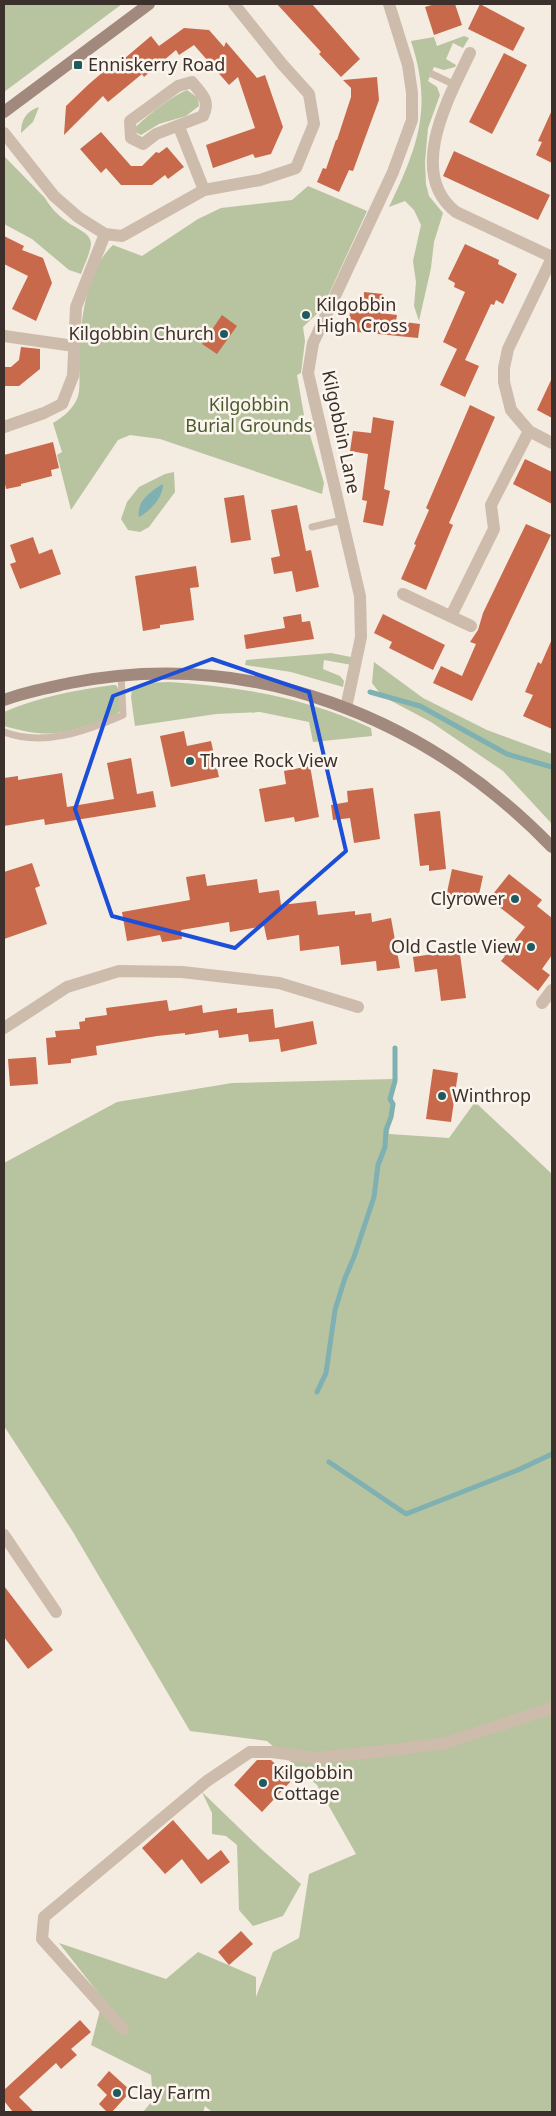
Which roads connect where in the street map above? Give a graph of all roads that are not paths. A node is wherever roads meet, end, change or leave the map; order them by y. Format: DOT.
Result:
graph roads {
  1 [pos="149,4"];
  2 [pos="234,4"];
  3 [pos="389,4"];
  4 [pos="470,53"];
  5 [pos="432,74"];
  6 [pos="455,85"];
  7 [pos="4,112"];
  8 [pos="178,127"];
  9 [pos="4,133"];
  10 [pos="204,190"];
  11 [pos="105,234"];
  12 [pos="552,258"];
  13 [pos="4,336"];
  14 [pos="74,346"];
  15 [pos="319,423"];
  16 [pos="4,427"];
  17 [pos="279,431"];
  18 [pos="528,431"];
  19 [pos="552,443"];
  20 [pos="342,520"];
  21 [pos="312,527"];
  22 [pos="403,594"];
  23 [pos="451,616"];
  24 [pos="471,626"];
  25 [pos="121,676"];
  26 [pos="4,700"];
  27 [pos="346,708"];
  28 [pos="4,732"];
  29 [pos="552,847"];
  30 [pos="552,990"];
  31 [pos="542,1003"];
  32 [pos="358,1007"];
  33 [pos="4,1028"];
  34 [pos="4,1535"];
  35 [pos="8,1550"];
  36 [pos="56,1612"];
  37 [pos="552,1708"];
  38 [pos="123,2029"];
  1 -- 7 [label="street"];
  2 -- 10 [label="street"];
  3 -- 15 [label="street, Kilgobbin Lane"];
  4 -- 6 [label="street"];
  5 -- 6 [label="lane"];
  6 -- 12 [label="street"];
  8 -- 8 [label="street"];
  8 -- 10 [label="street"];
  9 -- 11 [label="street"];
  10 -- 11 [label="street"];
  11 -- 14 [label="street"];
  12 -- 18 [label="street"];
  13 -- 14 [label="street"];
  14 -- 16 [label="street"];
  15 -- 17 [label="lane"];
  15 -- 20 [label="street, Kilgobbin Lane"];
  18 -- 19 [label="street"];
  18 -- 23 [label="street"];
  20 -- 21 [label="lane"];
  20 -- 27 [label="street, Kilgobbin Lane"];
  22 -- 23 [label="street"];
  23 -- 24 [label="street"];
  25 -- 26 [label="street"];
  25 -- 27 [label="street"];
  25 -- 28 [label="lane"];
  27 -- 29 [label="street"];
  30 -- 31 [label="street"];
  32 -- 33 [label="street"];
  34 -- 35 [label="street"];
  35 -- 36 [label="street"];
  37 -- 38 [label="street"];
}
